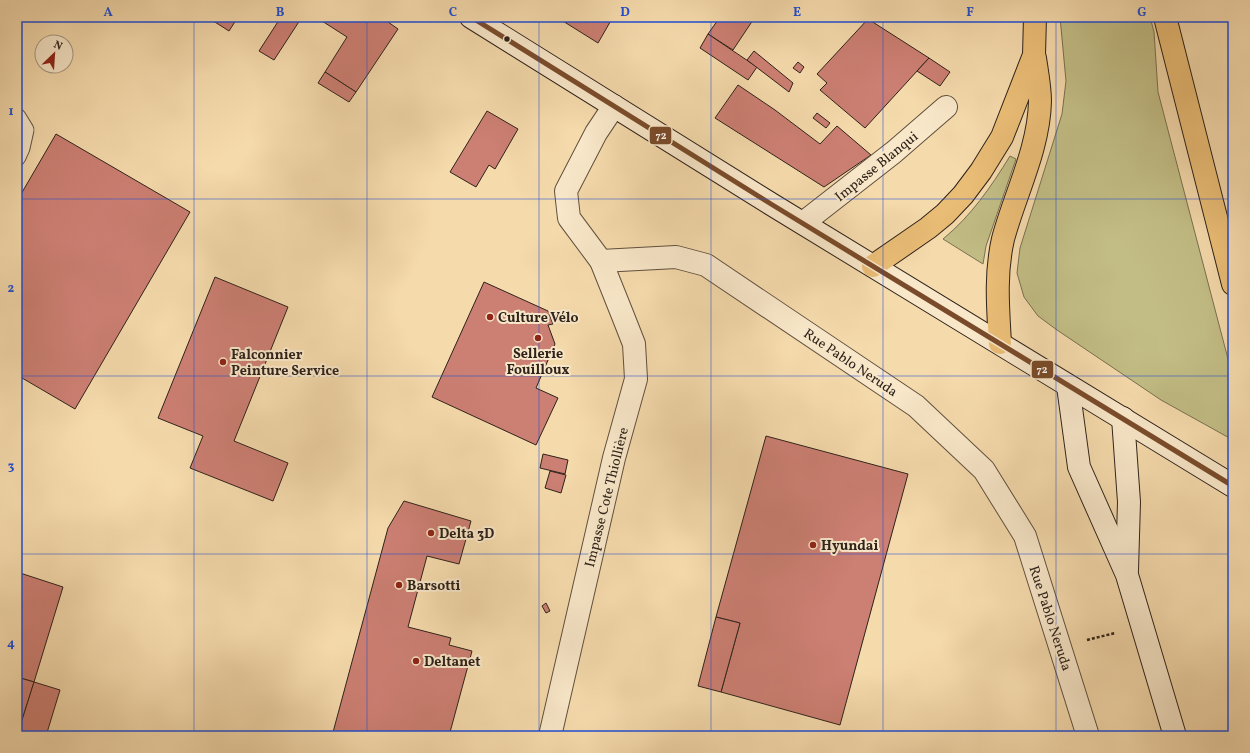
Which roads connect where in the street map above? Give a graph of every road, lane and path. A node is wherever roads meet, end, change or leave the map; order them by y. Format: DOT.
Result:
graph roads {
  1 [pos="471,17"];
  2 [pos="1035,17"];
  3 [pos="1165,17"];
  4 [pos="1034,55"];
  5 [pos="614,106"];
  6 [pos="946,107"];
  7 [pos="17,117"];
  8 [pos="17,157"];
  9 [pos="803,223"];
  10 [pos="600,261"];
  11 [pos="873,266"];
  12 [pos="1233,284"];
  13 [pos="1000,343"];
  14 [pos="1068,386"];
  15 [pos="1123,418"];
  16 [pos="1233,486"];
  17 [pos="1126,575"];
  18 [pos="1143,627"];
  19 [pos="1060,646"];
  20 [pos="550,736"];
  21 [pos="1088,736"];
  22 [pos="1175,736"];
  1 -- 5 [label="street"];
  2 -- 4 [label="highway"];
  3 -- 12 [label="highway"];
  4 -- 11 [label="highway"];
  4 -- 13 [label="highway"];
  5 -- 9 [label="street"];
  5 -- 10 [label="street"];
  6 -- 9 [label="street, Impasse Blanqui"];
  7 -- 8 [label="lane"];
  9 -- 11 [label="street"];
  10 -- 19 [label="street, Rue Pablo Neruda"];
  10 -- 20 [label="street, Impasse Cote Thiollière"];
  11 -- 13 [label="street"];
  13 -- 14 [label="street"];
  14 -- 15 [label="street"];
  14 -- 17 [label="street"];
  15 -- 16 [label="street"];
  15 -- 17 [label="street"];
  17 -- 18 [label="street"];
  18 -- 19 [label="path"];
  18 -- 22 [label="street"];
  19 -- 21 [label="street, Rue Pablo Neruda"];
}
